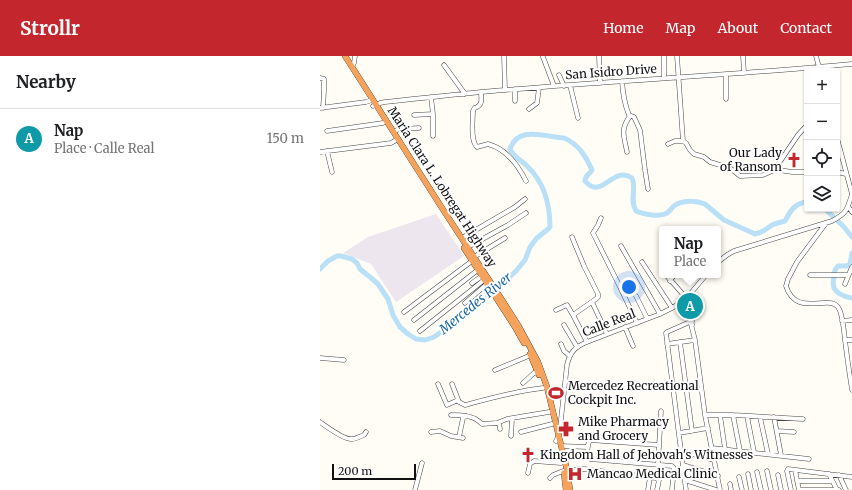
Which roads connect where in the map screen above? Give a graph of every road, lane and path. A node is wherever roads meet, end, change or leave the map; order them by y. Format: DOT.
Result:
graph roads {
  1 [pos="341,56"];
  2 [pos="345,56"];
  3 [pos="355,56"];
  4 [pos="504,56"];
  5 [pos="599,56"];
  6 [pos="664,56"];
  7 [pos="677,56"];
  8 [pos="743,56"];
  9 [pos="816,56"];
  10 [pos="543,57"];
  11 [pos="852,64"];
  12 [pos="444,65"];
  13 [pos="352,67"];
  14 [pos="819,68"];
  15 [pos="826,68"];
  16 [pos="804,70"];
  17 [pos="744,73"];
  18 [pos="559,75"];
  19 [pos="726,75"];
  20 [pos="320,78"];
  21 [pos="664,78"];
  22 [pos="679,78"];
  23 [pos="622,81"];
  24 [pos="600,83"];
  25 [pos="570,85"];
  26 [pos="554,86"];
  27 [pos="564,86"];
  28 [pos="539,88"];
  29 [pos="515,89"];
  30 [pos="505,90"];
  31 [pos="481,93"];
  32 [pos="465,94"];
  33 [pos="431,97"];
  34 [pos="726,99"];
  35 [pos="515,101"];
  36 [pos="372,103"];
  37 [pos="322,108"];
  38 [pos="529,109"];
  39 [pos="433,114"];
  40 [pos="414,115"];
  41 [pos="630,116"];
  42 [pos="578,118"];
  43 [pos="400,120"];
  44 [pos="383,123"];
  45 [pos="401,128"];
  46 [pos="419,128"];
  47 [pos="804,128"];
  48 [pos="327,131"];
  49 [pos="393,132"];
  50 [pos="433,136"];
  51 [pos="396,140"];
  52 [pos="838,140"];
  53 [pos="683,141"];
  54 [pos="668,144"];
  55 [pos="327,151"];
  56 [pos="320,152"];
  57 [pos="404,152"];
  58 [pos="627,152"];
  59 [pos="777,169"];
  60 [pos="332,172"];
  61 [pos="804,172"];
  62 [pos="840,173"];
  63 [pos="846,174"];
  64 [pos="526,181"];
  65 [pos="648,189"];
  66 [pos="852,194"];
  67 [pos="526,199"];
  68 [pos="848,206"];
  69 [pos="852,212"];
  70 [pos="526,213"];
  71 [pos="601,218"];
  72 [pos="826,223"];
  73 [pos="572,237"];
  74 [pos="462,238"];
  75 [pos="505,238"];
  76 [pos="621,246"];
  77 [pos="468,247"];
  78 [pos="473,259"];
  79 [pos="721,260"];
  80 [pos="642,262"];
  81 [pos="852,267"];
  82 [pos="848,275"];
  83 [pos="810,276"];
  84 [pos="485,278"];
  85 [pos="701,278"];
  86 [pos="670,280"];
  87 [pos="472,283"];
  88 [pos="845,284"];
  89 [pos="636,296"];
  90 [pos="685,300"];
  91 [pos="500,301"];
  92 [pos="592,302"];
  93 [pos="465,303"];
  94 [pos="672,308"];
  95 [pos="556,310"];
  96 [pos="404,312"];
  97 [pos="573,314"];
  98 [pos="660,314"];
  99 [pos="647,318"];
  100 [pos="414,320"];
  101 [pos="842,320"];
  102 [pos="852,320"];
  103 [pos="637,323"];
  104 [pos="691,323"];
  105 [pos="564,326"];
  106 [pos="625,327"];
  107 [pos="420,331"];
  108 [pos="606,334"];
  109 [pos="695,340"];
  110 [pos="845,340"];
  111 [pos="852,340"];
  112 [pos="587,342"];
  113 [pos="680,342"];
  114 [pos="561,344"];
  115 [pos="667,344"];
  116 [pos="633,346"];
  117 [pos="577,347"];
  118 [pos="531,355"];
  119 [pos="570,356"];
  120 [pos="320,358"];
  121 [pos="344,360"];
  122 [pos="495,370"];
  123 [pos="538,372"];
  124 [pos="851,376"];
  125 [pos="523,383"];
  126 [pos="438,384"];
  127 [pos="452,384"];
  128 [pos="543,388"];
  129 [pos="852,390"];
  130 [pos="458,400"];
  131 [pos="661,411"];
  132 [pos="549,412"];
  133 [pos="451,415"];
  134 [pos="705,415"];
  135 [pos="720,415"];
  136 [pos="733,415"];
  137 [pos="466,416"];
  138 [pos="747,416"];
  139 [pos="760,417"];
  140 [pos="774,417"];
  141 [pos="512,418"];
  142 [pos="803,419"];
  143 [pos="320,422"];
  144 [pos="499,423"];
  145 [pos="552,424"];
  146 [pos="708,428"];
  147 [pos="500,430"];
  148 [pos="692,431"];
  149 [pos="366,432"];
  150 [pos="431,432"];
  151 [pos="521,432"];
  152 [pos="777,432"];
  153 [pos="794,432"];
  154 [pos="679,433"];
  155 [pos="510,436"];
  156 [pos="557,438"];
  157 [pos="659,445"];
  158 [pos="561,446"];
  159 [pos="588,447"];
  160 [pos="712,448"];
  161 [pos="725,449"];
  162 [pos="682,451"];
  163 [pos="740,451"];
  164 [pos="754,452"];
  165 [pos="768,454"];
  166 [pos="781,455"];
  167 [pos="809,458"];
  168 [pos="714,460"];
  169 [pos="422,463"];
  170 [pos="561,463"];
  171 [pos="658,464"];
  172 [pos="683,465"];
  173 [pos="795,470"];
  174 [pos="565,471"];
  175 [pos="767,471"];
  176 [pos="757,472"];
  177 [pos="528,473"];
  178 [pos="748,474"];
  179 [pos="830,474"];
  180 [pos="778,475"];
  181 [pos="839,475"];
  182 [pos="718,476"];
  183 [pos="650,477"];
  184 [pos="739,477"];
  185 [pos="851,477"];
  186 [pos="550,478"];
  187 [pos="685,480"];
  188 [pos="797,481"];
  189 [pos="832,481"];
  190 [pos="852,482"];
  191 [pos="730,484"];
  192 [pos="415,490"];
  193 [pos="566,490"];
  194 [pos="570,490"];
  195 [pos="648,490"];
  196 [pos="657,490"];
  197 [pos="672,490"];
  198 [pos="686,490"];
  199 [pos="716,490"];
  200 [pos="720,490"];
  201 [pos="731,490"];
  202 [pos="742,490"];
  203 [pos="751,490"];
  204 [pos="761,490"];
  205 [pos="771,490"];
  206 [pos="781,490"];
  207 [pos="791,490"];
  208 [pos="799,490"];
  209 [pos="837,490"];
  210 [pos="846,490"];
  1 -- 36 [label="highway, Maria Clara L. Lobregat Highway"];
  2 -- 13 [label="highway, Maria Clara L. Lobregat Highway"];
  3 -- 13 [label="street"];
  4 -- 30 [label="street"];
  5 -- 24 [label="street"];
  6 -- 21 [label="street"];
  7 -- 22 [label="street"];
  8 -- 17 [label="street"];
  9 -- 14 [label="street"];
  10 -- 26 [label="street"];
  11 -- 15 [label="street, San Isidro Drive"];
  12 -- 32 [label="street"];
  13 -- 36 [label="highway, Maria Clara L. Lobregat Highway"];
  16 -- 17 [label="street, San Isidro Drive"];
  17 -- 19 [label="street, San Isidro Drive"];
  18 -- 27 [label="street"];
  19 -- 22 [label="street, San Isidro Drive"];
  19 -- 34 [label="street"];
  20 -- 37 [label="street"];
  21 -- 22 [label="street, San Isidro Drive"];
  21 -- 23 [label="street, San Isidro Drive"];
  22 -- 53 [label="street"];
  23 -- 24 [label="street, San Isidro Drive"];
  23 -- 41 [label="street"];
  24 -- 25 [label="street, San Isidro Drive"];
  25 -- 27 [label="street, San Isidro Drive"];
  25 -- 42 [label="street"];
  26 -- 27 [label="street, San Isidro Drive"];
  26 -- 28 [label="street, San Isidro Drive"];
  28 -- 29 [label="street, San Isidro Drive"];
  28 -- 38 [label="street"];
  29 -- 30 [label="street, San Isidro Drive"];
  29 -- 35 [label="street"];
  30 -- 31 [label="street, San Isidro Drive"];
  31 -- 32 [label="street, San Isidro Drive"];
  31 -- 64 [label="street"];
  32 -- 33 [label="street, San Isidro Drive"];
  33 -- 36 [label="street, San Isidro Drive"];
  33 -- 39 [label="street"];
  36 -- 37 [label="street, San Isidro Drive"];
  36 -- 44 [label="highway, Maria Clara L. Lobregat Highway"];
  36 -- 49 [label="highway, Maria Clara L. Lobregat Highway"];
  39 -- 40 [label="street"];
  39 -- 50 [label="street"];
  41 -- 58 [label="street"];
  41 -- 65 [label="street"];
  43 -- 45 [label="street"];
  44 -- 48 [label="street"];
  44 -- 51 [label="highway, Maria Clara L. Lobregat Highway"];
  45 -- 46 [label="street"];
  45 -- 49 [label="street"];
  47 -- 59 [label="street"];
  49 -- 51 [label="highway, Maria Clara L. Lobregat Highway"];
  51 -- 55 [label="street"];
  51 -- 57 [label="highway, Maria Clara L. Lobregat Highway"];
  52 -- 63 [label="street"];
  53 -- 54 [label="street"];
  53 -- 59 [label="street"];
  55 -- 56 [label="street"];
  55 -- 60 [label="street"];
  57 -- 74 [label="highway, Maria Clara L. Lobregat Highway"];
  57 -- 78 [label="highway, Maria Clara L. Lobregat Highway"];
  59 -- 61 [label="street"];
  62 -- 63 [label="street"];
  63 -- 66 [label="street"];
  66 -- 68 [label="street"];
  67 -- 74 [label="street"];
  68 -- 69 [label="street"];
  68 -- 72 [label="street"];
  70 -- 77 [label="street"];
  71 -- 103 [label="street"];
  72 -- 79 [label="street"];
  72 -- 101 [label="street"];
  73 -- 92 [label="street"];
  74 -- 77 [label="highway, Maria Clara L. Lobregat Highway"];
  75 -- 78 [label="street"];
  76 -- 98 [label="street"];
  77 -- 78 [label="highway, Maria Clara L. Lobregat Highway"];
  78 -- 84 [label="highway, Maria Clara L. Lobregat Highway"];
  78 -- 96 [label="street"];
  80 -- 94 [label="street"];
  81 -- 82 [label="street"];
  82 -- 83 [label="street"];
  82 -- 88 [label="street"];
  84 -- 87 [label="street"];
  84 -- 91 [label="highway, Maria Clara L. Lobregat Highway"];
  84 -- 93 [label="street"];
  84 -- 100 [label="street"];
  84 -- 107 [label="street"];
  85 -- 90 [label="street, Calle Real"];
  86 -- 90 [label="street"];
  89 -- 99 [label="street"];
  90 -- 94 [label="street, Calle Real"];
  90 -- 104 [label="street"];
  91 -- 118 [label="highway, Maria Clara L. Lobregat Highway"];
  91 -- 156 [label="highway, Maria Clara L. Lobregat Highway"];
  92 -- 97 [label="street"];
  92 -- 108 [label="street"];
  94 -- 98 [label="street, Calle Real"];
  95 -- 97 [label="street"];
  97 -- 112 [label="street"];
  98 -- 99 [label="street, Calle Real"];
  99 -- 103 [label="street, Calle Real"];
  101 -- 102 [label="street"];
  101 -- 110 [label="street"];
  103 -- 106 [label="street, Calle Real"];
  104 -- 109 [label="street"];
  104 -- 115 [label="street"];
  105 -- 117 [label="street"];
  106 -- 108 [label="street, Calle Real"];
  106 -- 116 [label="street"];
  108 -- 112 [label="street, Calle Real"];
  109 -- 113 [label="street"];
  109 -- 134 [label="street"];
  110 -- 111 [label="street"];
  110 -- 124 [label="street"];
  112 -- 117 [label="street, Calle Real"];
  113 -- 115 [label="street"];
  113 -- 148 [label="street"];
  114 -- 119 [label="street"];
  115 -- 154 [label="street"];
  117 -- 119 [label="street, Calle Real"];
  118 -- 122 [label="street"];
  118 -- 123 [label="highway, Maria Clara L. Lobregat Highway"];
  119 -- 156 [label="street, Calle Real"];
  120 -- 121 [label="street"];
  123 -- 125 [label="street"];
  123 -- 128 [label="highway, Maria Clara L. Lobregat Highway"];
  124 -- 129 [label="street"];
  126 -- 130 [label="street"];
  127 -- 130 [label="street"];
  128 -- 130 [label="street"];
  128 -- 132 [label="highway, Maria Clara L. Lobregat Highway"];
  131 -- 157 [label="street"];
  132 -- 141 [label="street"];
  132 -- 145 [label="highway, Maria Clara L. Lobregat Highway"];
  133 -- 137 [label="street"];
  134 -- 135 [label="street"];
  134 -- 146 [label="street"];
  135 -- 136 [label="street"];
  135 -- 161 [label="street"];
  136 -- 138 [label="street"];
  136 -- 163 [label="street"];
  137 -- 144 [label="street"];
  137 -- 150 [label="street"];
  138 -- 139 [label="street"];
  138 -- 164 [label="street"];
  139 -- 140 [label="street"];
  139 -- 165 [label="street"];
  140 -- 142 [label="street"];
  140 -- 152 [label="street"];
  141 -- 144 [label="street"];
  141 -- 155 [label="street"];
  143 -- 149 [label="street"];
  144 -- 147 [label="street"];
  145 -- 151 [label="street"];
  145 -- 156 [label="highway, Maria Clara L. Lobregat Highway"];
  146 -- 148 [label="street"];
  146 -- 160 [label="street"];
  148 -- 154 [label="street"];
  152 -- 153 [label="street"];
  152 -- 166 [label="street"];
  154 -- 162 [label="street"];
  156 -- 158 [label="highway, Maria Clara L. Lobregat Highway"];
  156 -- 170 [label="highway, Maria Clara L. Lobregat Highway"];
  157 -- 159 [label="street"];
  157 -- 171 [label="street"];
  158 -- 159 [label="street"];
  158 -- 174 [label="highway, Maria Clara L. Lobregat Highway"];
  159 -- 171 [label="street"];
  160 -- 161 [label="street"];
  160 -- 168 [label="street"];
  161 -- 163 [label="street"];
  162 -- 168 [label="street"];
  162 -- 172 [label="street"];
  163 -- 164 [label="street"];
  164 -- 165 [label="street"];
  165 -- 166 [label="street"];
  166 -- 167 [label="street"];
  168 -- 182 [label="street"];
  169 -- 192 [label="street"];
  170 -- 174 [label="highway, Maria Clara L. Lobregat Highway"];
  170 -- 177 [label="street"];
  171 -- 197 [label="street"];
  172 -- 182 [label="street"];
  172 -- 187 [label="street"];
  173 -- 179 [label="street"];
  173 -- 188 [label="street"];
  173 -- 207 [label="street"];
  174 -- 183 [label="street"];
  174 -- 186 [label="street"];
  174 -- 193 [label="highway, Maria Clara L. Lobregat Highway"];
  174 -- 194 [label="highway, Maria Clara L. Lobregat Highway"];
  175 -- 205 [label="street"];
  176 -- 204 [label="street"];
  178 -- 203 [label="street"];
  179 -- 181 [label="street"];
  179 -- 189 [label="street"];
  180 -- 206 [label="street"];
  181 -- 185 [label="street"];
  181 -- 210 [label="street"];
  182 -- 200 [label="street"];
  183 -- 195 [label="street"];
  183 -- 196 [label="street"];
  184 -- 202 [label="street"];
  185 -- 190 [label="street"];
  187 -- 198 [label="street"];
  187 -- 199 [label="street"];
  188 -- 189 [label="street"];
  188 -- 208 [label="street"];
  189 -- 209 [label="street"];
  191 -- 201 [label="street"];
  208 -- 209 [label="street"];
}
